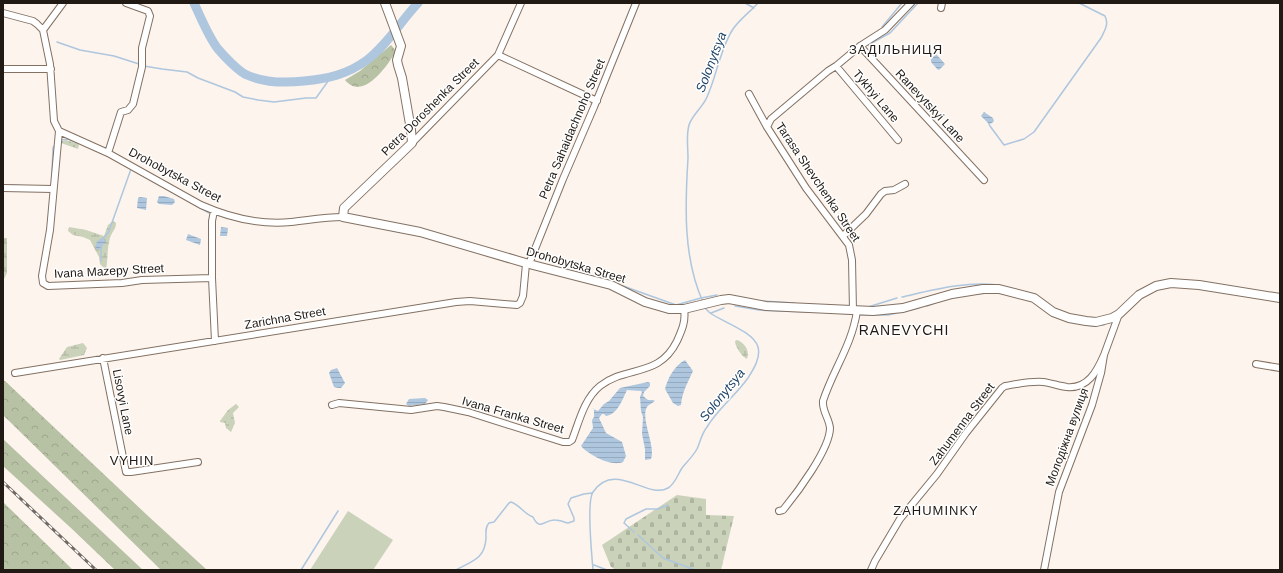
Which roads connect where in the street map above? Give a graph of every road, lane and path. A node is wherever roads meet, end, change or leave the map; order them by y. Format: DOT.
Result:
graph roads {
  1 [pos="63,3"];
  2 [pos="126,3"];
  3 [pos="385,3"];
  4 [pos="520,3"];
  5 [pos="636,3"];
  6 [pos="911,3"];
  7 [pos="3,13"];
  8 [pos="43,30"];
  9 [pos="860,46"];
  10 [pos="498,55"];
  11 [pos="836,66"];
  12 [pos="3,69"];
  13 [pos="51,69"];
  14 [pos="749,94"];
  15 [pos="597,101"];
  16 [pos="767,127"];
  17 [pos="59,131"];
  18 [pos="898,140"];
  19 [pos="412,143"];
  20 [pos="108,153"];
  21 [pos="984,180"];
  22 [pos="905,184"];
  23 [pos="3,188"];
  24 [pos="53,189"];
  25 [pos="214,211"];
  26 [pos="344,217"];
  27 [pos="843,236"];
  28 [pos="528,264"];
  29 [pos="212,278"];
  30 [pos="1280,298"];
  31 [pos="684,309"];
  32 [pos="855,311"];
  33 [pos="1119,314"];
  34 [pos="215,341"];
  35 [pos="1104,355"];
  36 [pos="103,358"];
  37 [pos="1256,364"];
  38 [pos="1280,368"];
  39 [pos="15,373"];
  40 [pos="332,405"];
  41 [pos="198,462"];
  42 [pos="779,511"];
  43 [pos="871,570"];
  44 [pos="1044,570"];
  1 -- 8 [label="street"];
  2 -- 20 [label="street"];
  3 -- 19 [label="street"];
  4 -- 10 [label="street, Petra Doroshenka Street"];
  5 -- 15 [label="street, Petra Sahaidachnoho Street"];
  6 -- 9 [label="street"];
  7 -- 8 [label="street"];
  8 -- 13 [label="street"];
  9 -- 11 [label="street"];
  9 -- 21 [label="street, Ranevytskyi Lane"];
  10 -- 15 [label="street"];
  10 -- 19 [label="street, Petra Doroshenka Street"];
  11 -- 16 [label="street"];
  11 -- 18 [label="street, Tykhyi Lane"];
  12 -- 13 [label="street"];
  13 -- 17 [label="street"];
  14 -- 16 [label="street, Tarasa Shevchenka Street"];
  15 -- 28 [label="street, Petra Sahaidachnoho Street"];
  16 -- 27 [label="street, Tarasa Shevchenka Street"];
  17 -- 20 [label="street, Drohobytska Street"];
  17 -- 24 [label="street, Ivana Mazepy Street"];
  19 -- 26 [label="street, Petra Doroshenka Street"];
  20 -- 25 [label="street, Drohobytska Street"];
  22 -- 27 [label="street"];
  23 -- 24 [label="street"];
  24 -- 29 [label="street, Ivana Mazepy Street"];
  25 -- 26 [label="street, Drohobytska Street"];
  25 -- 29 [label="street"];
  26 -- 28 [label="street, Drohobytska Street"];
  27 -- 32 [label="street, Tarasa Shevchenka Street"];
  28 -- 31 [label="street, Drohobytska Street"];
  28 -- 34 [label="street, Zarichna Street"];
  29 -- 34 [label="street"];
  30 -- 33 [label="street, Drohobytska Street"];
  31 -- 32 [label="street, Drohobytska Street"];
  31 -- 40 [label="street, Ivana Franka Street"];
  32 -- 33 [label="street, Drohobytska Street"];
  32 -- 42 [label="street, Tarasa Shevchenka Street"];
  33 -- 35 [label="street, Молодіжна вулиця"];
  34 -- 36 [label="street, Zarichna Street"];
  35 -- 43 [label="street, Zahumenna Street"];
  35 -- 44 [label="street, Молодіжна вулиця"];
  36 -- 39 [label="street, Zarichna Street"];
  36 -- 41 [label="street, Lisovyi Lane"];
  37 -- 38 [label="street"];
}
